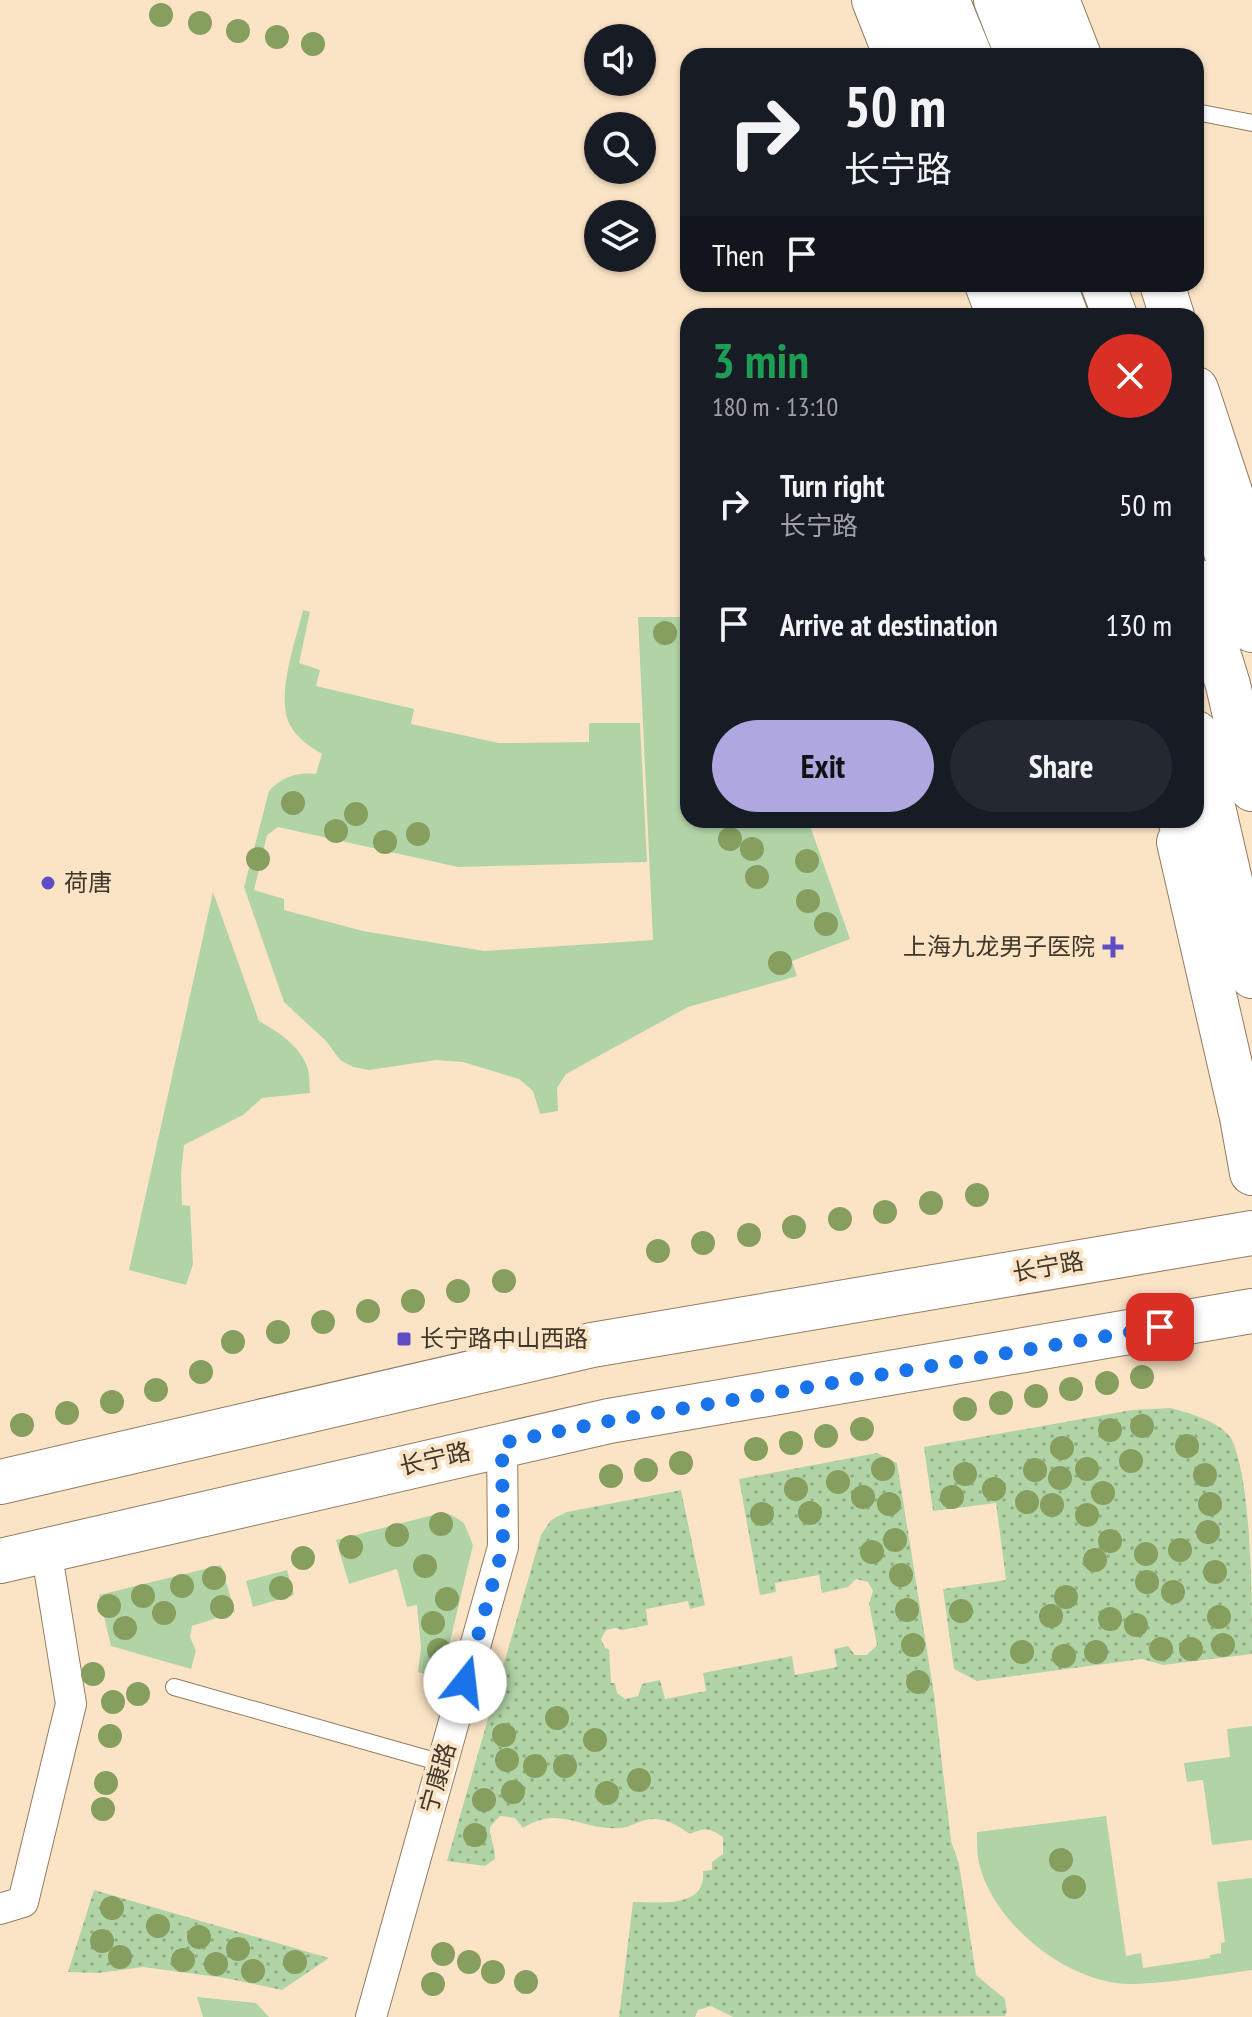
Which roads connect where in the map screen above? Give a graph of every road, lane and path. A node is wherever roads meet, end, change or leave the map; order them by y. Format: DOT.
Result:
graph roads {
  1 [pos="874,0"];
  2 [pos="906,0"];
  3 [pos="947,0"];
  4 [pos="996,0"];
  5 [pos="1028,0"];
  6 [pos="1057,0"];
  7 [pos="893,48"];
  8 [pos="927,48"];
  9 [pos="967,48"];
  10 [pos="1015,48"];
  11 [pos="1048,48"];
  12 [pos="1076,48"];
  13 [pos="1204,114"];
  14 [pos="1252,123"];
  15 [pos="1204,413"];
  16 [pos="1204,486"];
  17 [pos="1252,598"];
  18 [pos="1204,607"];
  19 [pos="1252,630"];
  20 [pos="1204,768"];
  21 [pos="1252,789"];
  22 [pos="1176,828"];
  23 [pos="1184,828"];
  24 [pos="1252,978"];
  25 [pos="1252,1173"];
  26 [pos="1252,1233"];
  27 [pos="1252,1311"];
  28 [pos="502,1443"];
  29 [pos="0,1482"];
  30 [pos="46,1549"];
  31 [pos="0,1561"];
  32 [pos="174,1687"];
  33 [pos="442,1763"];
  34 [pos="0,1909"];
  35 [pos="371,2017"];
  1 -- 7 [label="main road"];
  2 -- 8 [label="main road"];
  3 -- 9 [label="main road"];
  4 -- 10 [label="main road"];
  5 -- 11 [label="main road"];
  6 -- 12 [label="main road"];
  13 -- 14 [label="lane"];
  15 -- 17 [label="main road"];
  16 -- 19 [label="main road"];
  18 -- 21 [label="main road"];
  20 -- 24 [label="main road"];
  22 -- 25 [label="main road"];
  23 -- 24 [label="main road"];
  26 -- 29 [label="main road, 长宁路"];
  27 -- 28 [label="main road, 长宁路"];
  28 -- 30 [label="main road, 长宁路"];
  28 -- 33 [label="street, 宁康路"];
  30 -- 31 [label="main road, 长宁路"];
  30 -- 34 [label="street"];
  32 -- 33 [label="lane"];
  33 -- 35 [label="street, 宁康路"];
}
